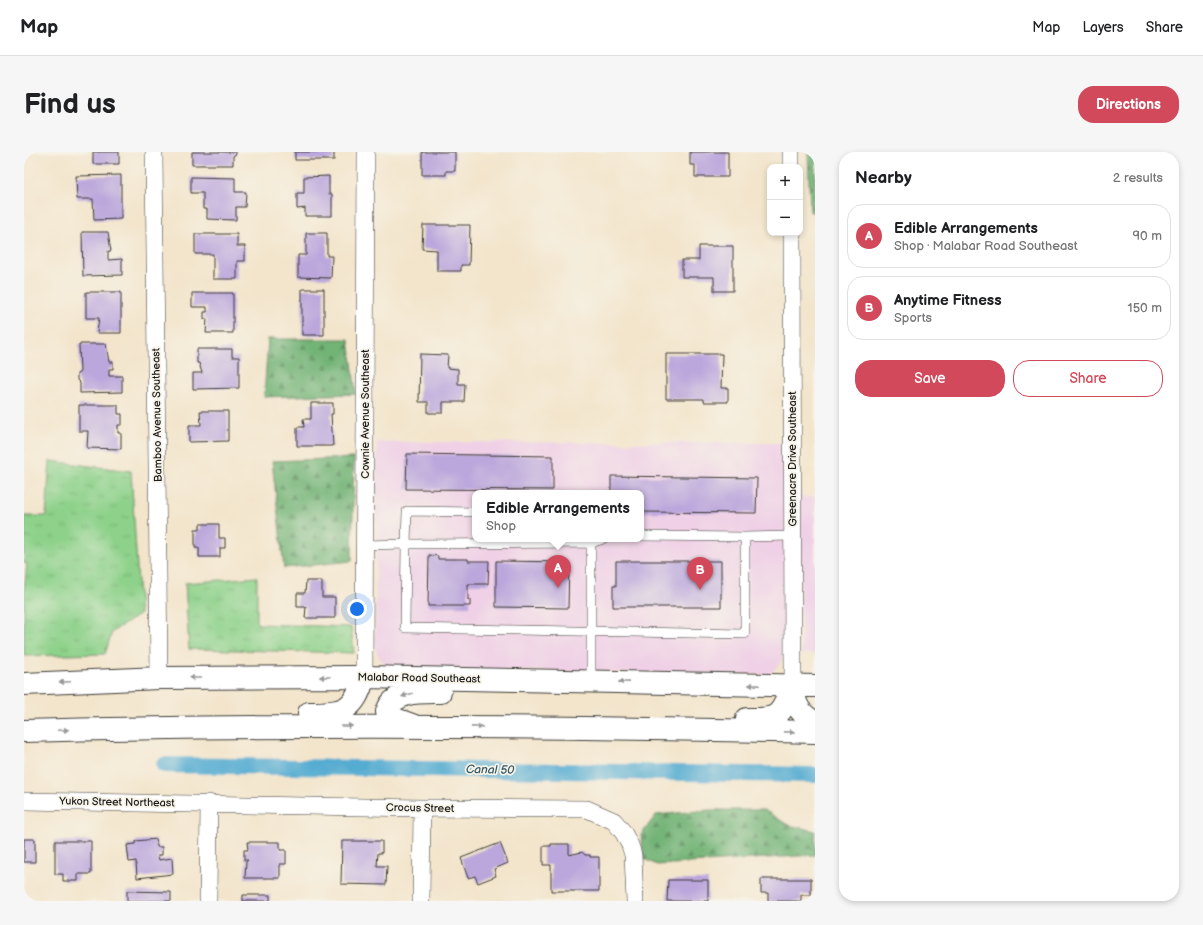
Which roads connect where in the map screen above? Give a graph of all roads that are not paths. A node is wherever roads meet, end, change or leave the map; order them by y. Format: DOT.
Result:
graph roads {
  1 [pos="154,152"];
  2 [pos="366,152"];
  3 [pos="791,152"];
  4 [pos="791,164"];
  5 [pos="792,236"];
  6 [pos="472,512"];
  7 [pos="644,536"];
  8 [pos="792,536"];
  9 [pos="746,537"];
  10 [pos="529,542"];
  11 [pos="591,542"];
  12 [pos="406,544"];
  13 [pos="365,545"];
  14 [pos="591,631"];
  15 [pos="364,677"];
  16 [pos="159,678"];
  17 [pos="569,681"];
  18 [pos="591,681"];
  19 [pos="24,684"];
  20 [pos="793,686"];
  21 [pos="815,686"];
  22 [pos="815,722"];
  23 [pos="418,726"];
  24 [pos="135,728"];
  25 [pos="558,728"];
  26 [pos="24,731"];
  27 [pos="815,732"];
  28 [pos="24,801"];
  29 [pos="209,803"];
  30 [pos="422,808"];
  31 [pos="208,901"];
  32 [pos="421,901"];
  33 [pos="635,901"];
  1 -- 16 [label="street, Bamboo Avenue Southeast"];
  2 -- 13 [label="street, Cownie Avenue Southeast"];
  3 -- 4 [label="street"];
  5 -- 8 [label="street, Greenacre Drive Southeast"];
  6 -- 12 [label="lane"];
  7 -- 9 [label="lane"];
  8 -- 9 [label="lane"];
  8 -- 20 [label="street, Greenacre Drive Southeast"];
  9 -- 14 [label="lane"];
  10 -- 12 [label="lane"];
  11 -- 14 [label="lane"];
  12 -- 13 [label="lane"];
  12 -- 14 [label="lane"];
  13 -- 15 [label="street, Cownie Avenue Southeast"];
  14 -- 18 [label="lane"];
  15 -- 16 [label="main road, Malabar Road Southeast, one-way"];
  15 -- 17 [label="main road, Malabar Road Southeast"];
  15 -- 24 [label="main road"];
  16 -- 19 [label="main road, Malabar Road Southeast, one-way"];
  17 -- 18 [label="main road, Malabar Road Southeast"];
  17 -- 23 [label="main road, one-way"];
  20 -- 18 [label="main road, Malabar Road Southeast, one-way"];
  20 -- 21 [label="main road, Malabar Road Southeast"];
  20 -- 22 [label="main road"];
  20 -- 25 [label="main road"];
  24 -- 23 [label="main road, one-way"];
  23 -- 25 [label="main road, one-way"];
  26 -- 24 [label="main road, one-way"];
  25 -- 27 [label="main road, one-way"];
  28 -- 29 [label="street, Yukon Street Northeast"];
  29 -- 30 [label="street, Crocus Street"];
  29 -- 31 [label="street"];
  30 -- 32 [label="street"];
  30 -- 33 [label="street, Crocus Street"];
}
